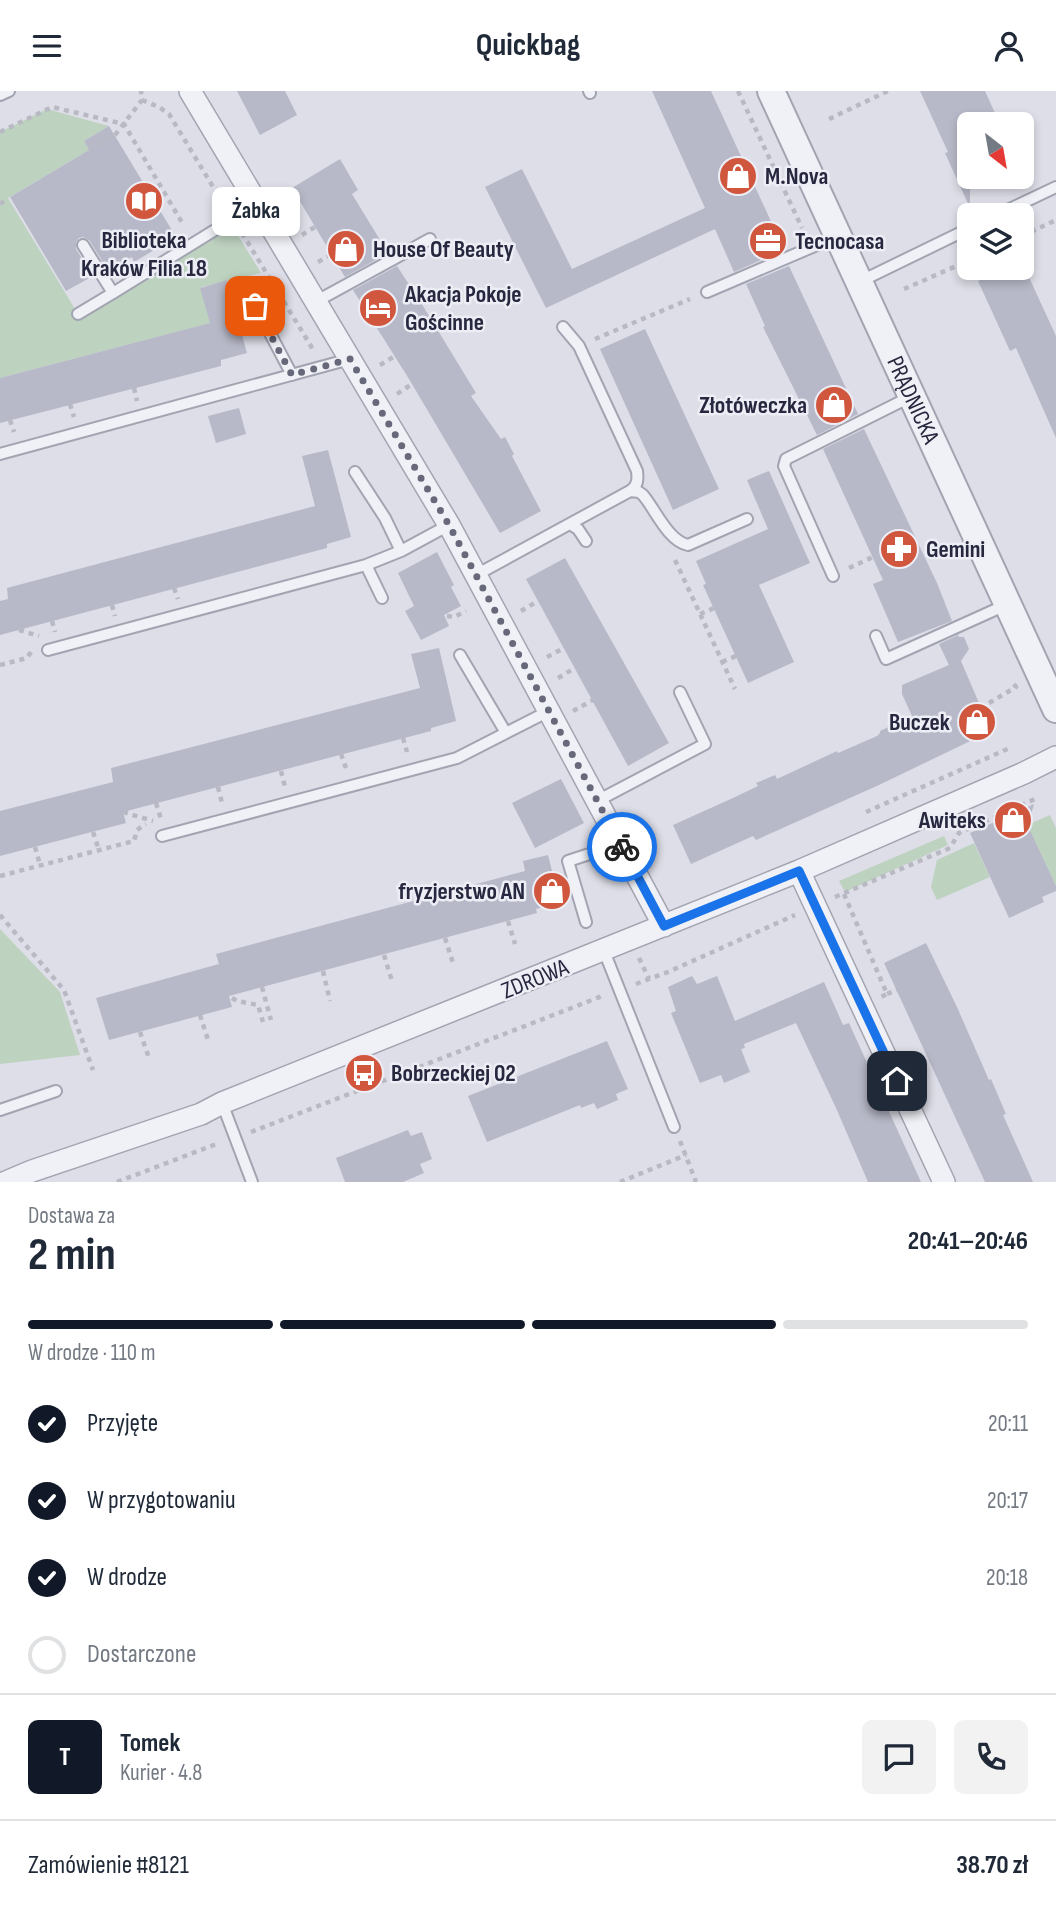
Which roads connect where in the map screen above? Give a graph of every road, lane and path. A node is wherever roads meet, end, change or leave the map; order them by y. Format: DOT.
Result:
graph roads {
  1 [pos="9,91"];
  2 [pos="141,91"];
  3 [pos="190,91"];
  4 [pos="771,91"];
  5 [pos="888,91"];
  6 [pos="0,95"];
  7 [pos="142,100"];
  8 [pos="829,119"];
  9 [pos="124,124"];
  10 [pos="0,132"];
  11 [pos="180,133"];
  12 [pos="89,150"];
  13 [pos="1056,187"];
  14 [pos="8,198"];
  15 [pos="223,202"];
  16 [pos="1022,203"];
  17 [pos="0,204"];
  18 [pos="257,204"];
  19 [pos="213,208"];
  20 [pos="193,220"];
  21 [pos="1056,220"];
  22 [pos="1034,230"];
  23 [pos="957,234"];
  24 [pos="838,236"];
  25 [pos="430,239"];
  26 [pos="83,245"];
  27 [pos="957,266"];
  28 [pos="859,282"];
  29 [pos="245,286"];
  30 [pos="904,289"];
  31 [pos="707,292"];
  32 [pos="113,293"];
  33 [pos="315,302"];
  34 [pos="78,314"];
  35 [pos="563,327"];
  36 [pos="579,346"];
  37 [pos="395,356"];
  38 [pos="350,359"];
  39 [pos="373,369"];
  40 [pos="292,375"];
  41 [pos="412,384"];
  42 [pos="912,396"];
  43 [pos="390,398"];
  44 [pos="10,420"];
  45 [pos="15,436"];
  46 [pos="0,453"];
  47 [pos="355,472"];
  48 [pos="630,491"];
  49 [pos="747,519"];
  50 [pos="570,524"];
  51 [pos="449,525"];
  52 [pos="586,541"];
  53 [pos="401,551"];
  54 [pos="671,553"];
  55 [pos="873,557"];
  56 [pos="864,561"];
  57 [pos="366,565"];
  58 [pos="476,576"];
  59 [pos="833,576"];
  60 [pos="382,598"];
  61 [pos="538,601"];
  62 [pos="1008,604"];
  63 [pos="714,608"];
  64 [pos="466,611"];
  65 [pos="700,614"];
  66 [pos="514,615"];
  67 [pos="447,616"];
  68 [pos="19,630"];
  69 [pos="876,636"];
  70 [pos="47,644"];
  71 [pos="564,648"];
  72 [pos="460,655"];
  73 [pos="736,656"];
  74 [pos="540,661"];
  75 [pos="722,662"];
  76 [pos="575,668"];
  77 [pos="551,682"];
  78 [pos="1016,687"];
  79 [pos="735,689"];
  80 [pos="680,692"];
  81 [pos="593,700"];
  82 [pos="1056,709"];
  83 [pos="982,711"];
  84 [pos="559,712"];
  85 [pos="506,733"];
  86 [pos="403,739"];
  87 [pos="341,754"];
  88 [pos="408,757"];
  89 [pos="1056,757"];
  90 [pos="281,771"];
  91 [pos="347,772"];
  92 [pos="218,787"];
  93 [pos="285,788"];
  94 [pos="1035,799"];
  95 [pos="597,801"];
  96 [pos="156,803"];
  97 [pos="222,804"];
  98 [pos="124,812"];
  99 [pos="161,820"];
  100 [pos="153,821"];
  101 [pos="93,832"];
  102 [pos="162,836"];
  103 [pos="620,844"];
  104 [pos="35,847"];
  105 [pos="99,850"];
  106 [pos="799,871"];
  107 [pos="0,876"];
  108 [pos="844,894"];
  109 [pos="815,906"];
  110 [pos="0,915"];
  111 [pos="508,921"];
  112 [pos="586,922"];
  113 [pos="664,926"];
  114 [pos="445,938"];
  115 [pos="515,944"];
  116 [pos="604,951"];
  117 [pos="384,955"];
  118 [pos="639,957"];
  119 [pos="453,963"];
  120 [pos="323,971"];
  121 [pos="649,979"];
  122 [pos="392,981"];
  123 [pos="261,987"];
  124 [pos="618,989"];
  125 [pos="897,990"];
  126 [pos="887,994"];
  127 [pos="231,997"];
  128 [pos="878,999"];
  129 [pos="330,1000"];
  130 [pos="200,1015"];
  131 [pos="271,1020"];
  132 [pos="263,1022"];
  133 [pos="140,1032"];
  134 [pos="208,1040"];
  135 [pos="149,1058"];
  136 [pos="93,1070"];
  137 [pos="56,1091"];
  138 [pos="222,1103"];
  139 [pos="0,1110"];
  140 [pos="674,1128"];
  141 [pos="235,1138"];
  142 [pos="686,1156"];
  143 [pos="6,1182"];
  144 [pos="117,1182"];
  145 [pos="252,1182"];
  146 [pos="620,1182"];
  147 [pos="696,1182"];
  148 [pos="944,1182"];
  1 -- 6 [label="lane"];
  2 -- 7 [label="path"];
  3 -- 18 [label="street"];
  4 -- 24 [label="street, PRĄDNICKA"];
  5 -- 8 [label="path"];
  7 -- 9 [label="path"];
  7 -- 11 [label="path"];
  9 -- 10 [label="path"];
  9 -- 12 [label="path"];
  9 -- 20 [label="path"];
  13 -- 16 [label="lane"];
  14 -- 17 [label="path"];
  15 -- 19 [label="path"];
  18 -- 32 [label="lane"];
  18 -- 33 [label="street"];
  21 -- 22 [label="path"];
  23 -- 28 [label="lane"];
  24 -- 28 [label="street, PRĄDNICKA"];
  24 -- 31 [label="lane"];
  25 -- 33 [label="lane"];
  26 -- 32 [label="lane"];
  27 -- 30 [label="path"];
  28 -- 42 [label="street, PRĄDNICKA"];
  29 -- 40 [label="lane"];
  31 -- 36 [label="path"];
  32 -- 34 [label="lane"];
  33 -- 38 [label="street"];
  35 -- 36 [label="lane"];
  36 -- 48 [label="lane"];
  37 -- 39 [label="path"];
  38 -- 40 [label="lane"];
  38 -- 51 [label="street"];
  40 -- 46 [label="lane"];
  41 -- 43 [label="path"];
  42 -- 59 [label="lane"];
  42 -- 62 [label="street, PRĄDNICKA"];
  44 -- 45 [label="path"];
  47 -- 53 [label="lane"];
  48 -- 49 [label="lane"];
  48 -- 50 [label="lane"];
  50 -- 52 [label="lane"];
  50 -- 58 [label="lane"];
  51 -- 53 [label="lane"];
  51 -- 58 [label="street"];
  53 -- 57 [label="lane"];
  54 -- 65 [label="path"];
  55 -- 56 [label="path"];
  57 -- 60 [label="lane"];
  57 -- 70 [label="lane"];
  58 -- 84 [label="street"];
  61 -- 66 [label="path"];
  62 -- 69 [label="lane"];
  62 -- 82 [label="street, PRĄDNICKA"];
  63 -- 65 [label="path"];
  64 -- 67 [label="path"];
  65 -- 75 [label="path"];
  68 -- 70 [label="path"];
  71 -- 74 [label="path"];
  72 -- 85 [label="lane"];
  73 -- 75 [label="path"];
  75 -- 79 [label="path"];
  76 -- 77 [label="path"];
  78 -- 83 [label="path"];
  80 -- 95 [label="lane"];
  81 -- 84 [label="path"];
  84 -- 85 [label="lane"];
  84 -- 95 [label="street"];
  85 -- 102 [label="lane"];
  86 -- 88 [label="path"];
  87 -- 91 [label="path"];
  89 -- 106 [label="street, ZDROWA"];
  90 -- 93 [label="path"];
  92 -- 97 [label="path"];
  94 -- 108 [label="path"];
  95 -- 103 [label="street"];
  96 -- 99 [label="path"];
  98 -- 100 [label="path"];
  101 -- 105 [label="path"];
  103 -- 112 [label="lane"];
  103 -- 113 [label="street"];
  104 -- 107 [label="path"];
  106 -- 109 [label="street"];
  106 -- 113 [label="street, ZDROWA"];
  108 -- 109 [label="path"];
  108 -- 126 [label="path"];
  109 -- 121 [label="path"];
  109 -- 148 [label="street"];
  110 -- 136 [label="path"];
  111 -- 115 [label="path"];
  113 -- 116 [label="street, ZDROWA"];
  114 -- 119 [label="path"];
  116 -- 124 [label="lane"];
  116 -- 138 [label="street, ZDROWA"];
  117 -- 122 [label="path"];
  118 -- 121 [label="path"];
  120 -- 129 [label="path"];
  121 -- 124 [label="path"];
  123 -- 131 [label="path"];
  124 -- 140 [label="lane"];
  124 -- 141 [label="path"];
  125 -- 126 [label="path"];
  126 -- 128 [label="path"];
  127 -- 132 [label="path"];
  130 -- 134 [label="path"];
  133 -- 135 [label="path"];
  137 -- 139 [label="lane"];
  138 -- 141 [label="lane"];
  138 -- 143 [label="street, ZDROWA"];
  140 -- 142 [label="path"];
  141 -- 144 [label="path"];
  141 -- 145 [label="lane"];
  142 -- 146 [label="path"];
  142 -- 147 [label="path"];
}
